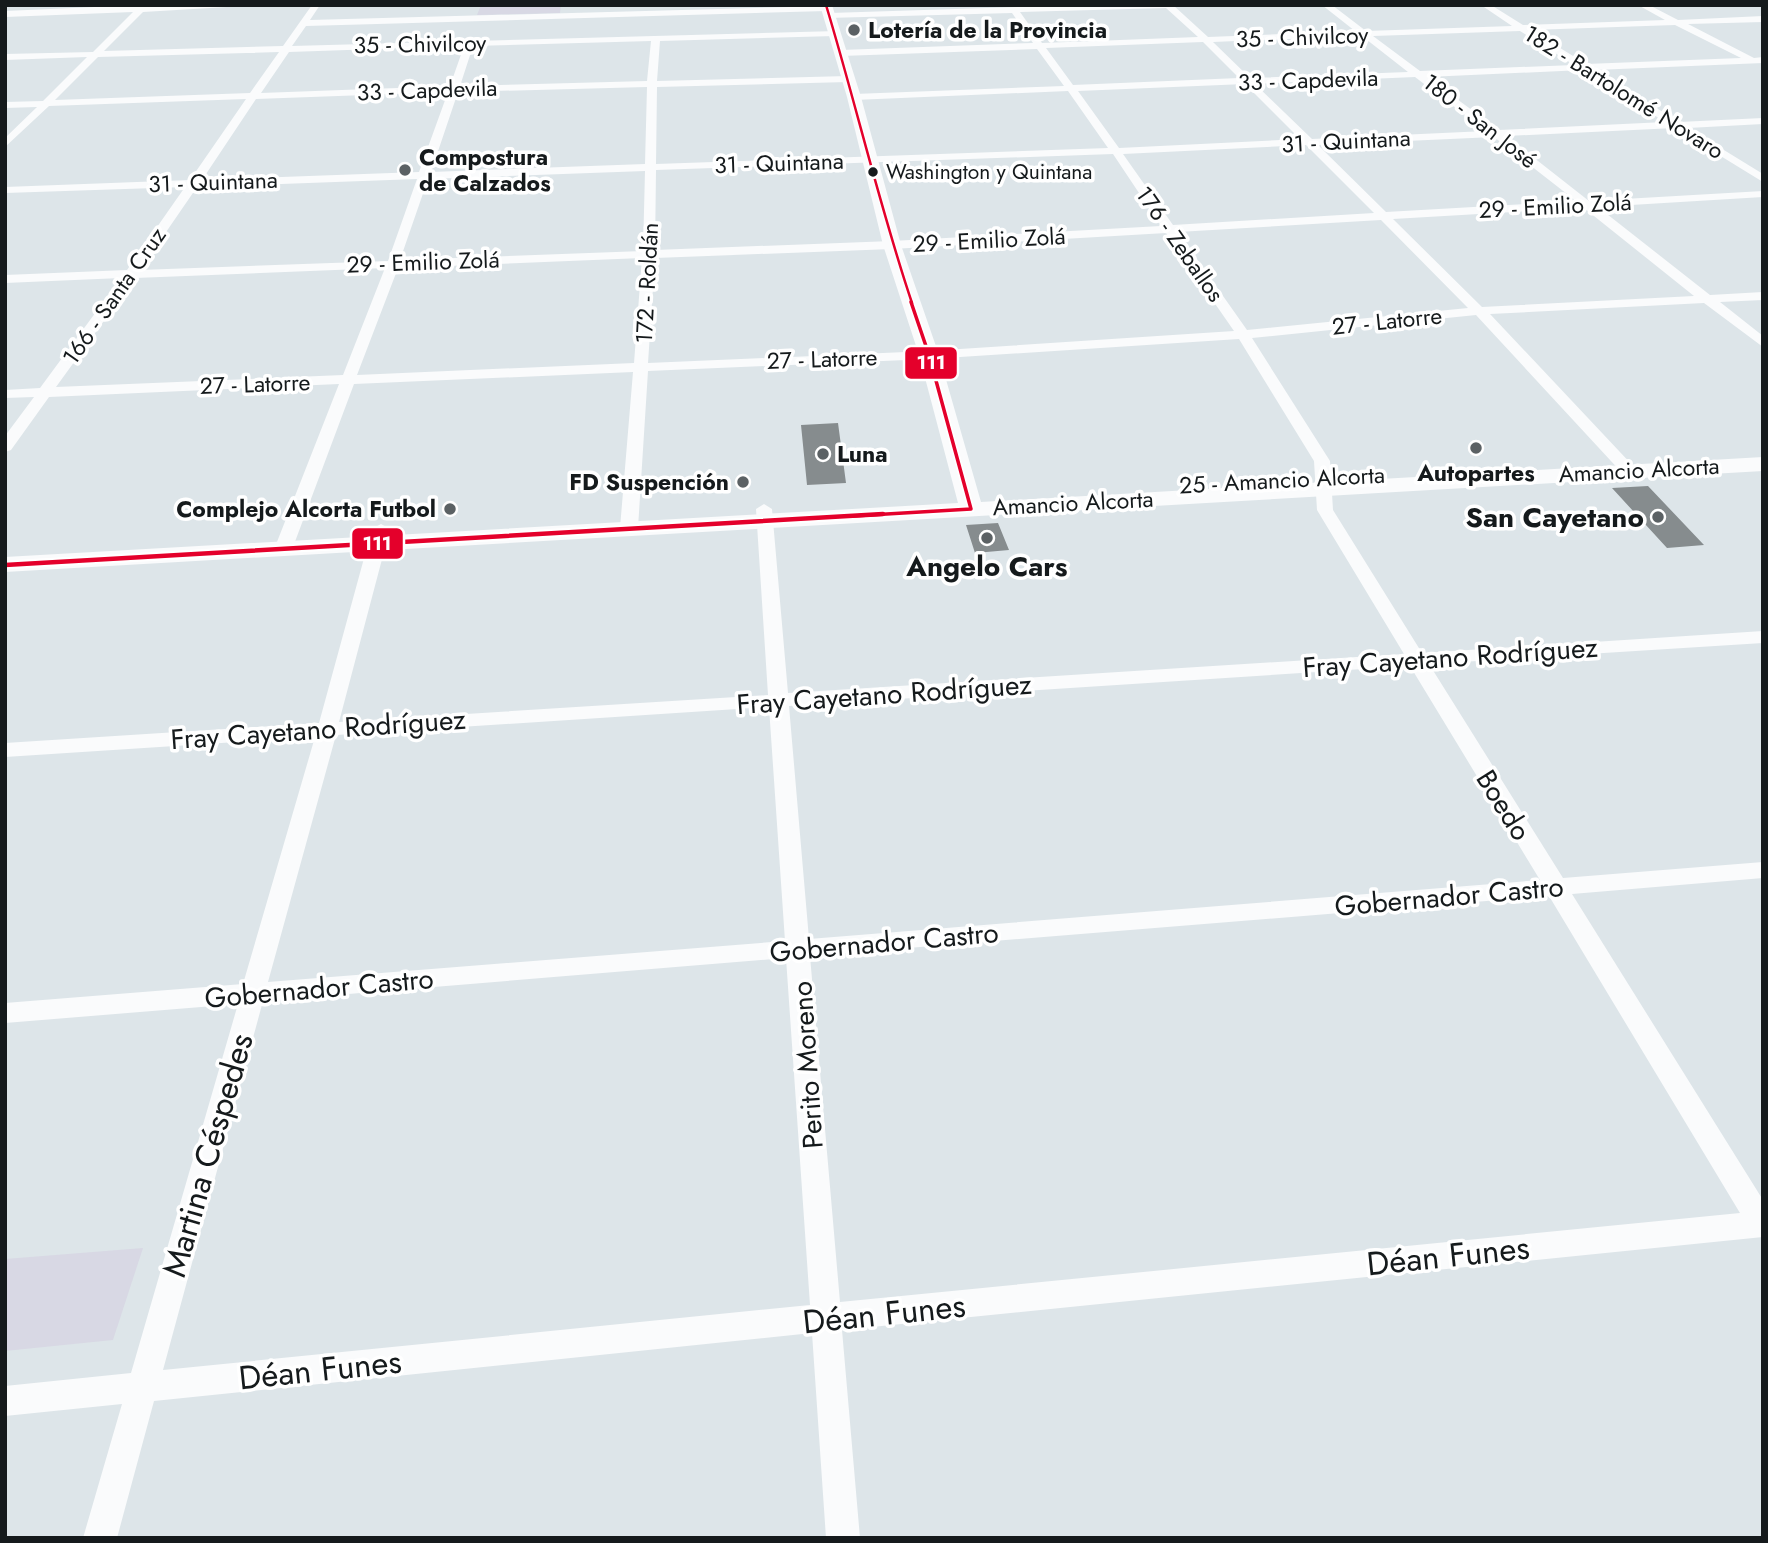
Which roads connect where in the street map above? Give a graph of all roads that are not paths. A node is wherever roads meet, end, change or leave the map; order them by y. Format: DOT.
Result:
graph roads {
  1 [pos="257,5"];
  2 [pos="316,5"];
  3 [pos="1168,5"];
  4 [pos="1326,5"];
  5 [pos="1485,5"];
  6 [pos="1642,5"];
  7 [pos="144,7"];
  8 [pos="571,10"];
  9 [pos="1014,10"];
  10 [pos="5,14"];
  11 [pos="830,15"];
  12 [pos="1763,19"];
  13 [pos="1677,22"];
  14 [pos="302,23"];
  15 [pos="1521,28"];
  16 [pos="1366,35"];
  17 [pos="656,38"];
  18 [pos="565,40"];
  19 [pos="1206,41"];
  20 [pos="470,43"];
  21 [pos="1041,47"];
  22 [pos="285,48"];
  23 [pos="841,53"];
  24 [pos="98,55"];
  25 [pos="5,57"];
  26 [pos="1760,62"];
  27 [pos="1585,68"];
  28 [pos="1420,75"];
  29 [pos="848,79"];
  30 [pos="1249,82"];
  31 [pos="652,83"];
  32 [pos="452,89"];
  33 [pos="1070,89"];
  34 [pos="254,96"];
  35 [pos="854,97"];
  36 [pos="47,103"];
  37 [pos="5,105"];
  38 [pos="1763,121"];
  39 [pos="1677,125"];
  40 [pos="1497,134"];
  41 [pos="1306,142"];
  42 [pos="5,144"];
  43 [pos="1116,151"];
  44 [pos="867,159"];
  45 [pos="651,168"];
  46 [pos="424,174"];
  47 [pos="1763,179"];
  48 [pos="192,183"];
  49 [pos="5,190"];
  50 [pos="1763,194"];
  51 [pos="1586,204"];
  52 [pos="1383,216"];
  53 [pos="1170,230"];
  54 [pos="892,245"];
  55 [pos="649,253"];
  56 [pos="393,263"];
  57 [pos="131,274"];
  58 [pos="5,279"];
  59 [pos="1763,296"];
  60 [pos="1708,299"];
  61 [pos="1479,311"];
  62 [pos="1243,335"];
  63 [pos="1763,343"];
  64 [pos="929,355"];
  65 [pos="643,365"];
  66 [pos="349,380"];
  67 [pos="45,393"];
  68 [pos="5,394"];
  69 [pos="5,447"];
  70 [pos="1763,454"];
  71 [pos="1763,464"];
  72 [pos="1625,466"];
  73 [pos="1325,482"];
  74 [pos="969,503"];
  75 [pos="765,514"];
  76 [pos="630,522"];
  77 [pos="379,536"];
  78 [pos="286,541"];
  79 [pos="5,549"];
  80 [pos="5,565"];
  81 [pos="1763,637"];
  82 [pos="1414,659"];
  83 [pos="778,701"];
  84 [pos="328,727"];
  85 [pos="5,750"];
  86 [pos="1763,870"];
  87 [pos="1555,888"];
  88 [pos="798,949"];
  89 [pos="253,993"];
  90 [pos="5,1013"];
  91 [pos="1762,1224"];
  92 [pos="826,1318"];
  93 [pos="142,1387"];
  94 [pos="5,1401"];
  95 [pos="100,1538"];
  96 [pos="843,1538"];
  1 -- 7 [label="street"];
  2 -- 14 [label="street, 166 - Santa Cruz"];
  3 -- 9 [label="street"];
  3 -- 19 [label="street"];
  4 -- 16 [label="street, 180 - San José"];
  5 -- 15 [label="street, 182 - Bartolomé Novaro"];
  6 -- 13 [label="street"];
  7 -- 10 [label="street"];
  7 -- 24 [label="street"];
  8 -- 11 [label="street"];
  8 -- 14 [label="street"];
  8 -- 18 [label="street"];
  9 -- 11 [label="street"];
  9 -- 21 [label="street, 176 - Zeballos"];
  11 -- 17 [label="street, 35 - Chivilcoy"];
  11 -- 23 [label="main road"];
  12 -- 13 [label="street, 35 - Chivilcoy"];
  13 -- 15 [label="street, 35 - Chivilcoy"];
  13 -- 26 [label="street"];
  14 -- 22 [label="street, 166 - Santa Cruz"];
  15 -- 16 [label="street, 35 - Chivilcoy"];
  15 -- 27 [label="street, 182 - Bartolomé Novaro"];
  16 -- 19 [label="street, 35 - Chivilcoy"];
  16 -- 28 [label="street, 180 - San José"];
  17 -- 18 [label="street, 35 - Chivilcoy"];
  17 -- 31 [label="street, 172 - Roldán"];
  18 -- 20 [label="street, 35 - Chivilcoy"];
  19 -- 21 [label="street, 35 - Chivilcoy"];
  19 -- 30 [label="street"];
  20 -- 22 [label="street, 35 - Chivilcoy"];
  20 -- 32 [label="street"];
  21 -- 23 [label="street, 35 - Chivilcoy"];
  21 -- 33 [label="street, 176 - Zeballos"];
  22 -- 24 [label="street, 35 - Chivilcoy"];
  22 -- 34 [label="street, 166 - Santa Cruz"];
  23 -- 29 [label="main road"];
  24 -- 25 [label="street, 35 - Chivilcoy"];
  24 -- 36 [label="street"];
  26 -- 27 [label="street, 33 - Capdevila"];
  27 -- 28 [label="street, 33 - Capdevila"];
  27 -- 39 [label="street, 182 - Bartolomé Novaro"];
  28 -- 30 [label="street, 33 - Capdevila"];
  28 -- 40 [label="street, 180 - San José"];
  29 -- 31 [label="street, 33 - Capdevila"];
  29 -- 35 [label="main road"];
  30 -- 33 [label="street, 33 - Capdevila"];
  30 -- 41 [label="street"];
  31 -- 32 [label="street, 33 - Capdevila"];
  31 -- 45 [label="street, 172 - Roldán"];
  32 -- 34 [label="street, 33 - Capdevila"];
  32 -- 46 [label="street"];
  33 -- 35 [label="street, 33 - Capdevila"];
  33 -- 43 [label="street, 176 - Zeballos"];
  34 -- 36 [label="street, 33 - Capdevila"];
  34 -- 48 [label="street, 166 - Santa Cruz"];
  35 -- 44 [label="main road"];
  36 -- 37 [label="street, 33 - Capdevila"];
  36 -- 42 [label="street"];
  38 -- 39 [label="street, 31 - Quintana"];
  39 -- 40 [label="street, 31 - Quintana"];
  39 -- 47 [label="street, 182 - Bartolomé Novaro"];
  40 -- 41 [label="street, 31 - Quintana"];
  40 -- 51 [label="street, 180 - San José"];
  41 -- 43 [label="street, 31 - Quintana"];
  41 -- 52 [label="street"];
  43 -- 44 [label="street, 31 - Quintana"];
  43 -- 53 [label="street, 176 - Zeballos"];
  44 -- 45 [label="street, 31 - Quintana"];
  44 -- 54 [label="main road"];
  45 -- 46 [label="street, 31 - Quintana"];
  45 -- 55 [label="street, 172 - Roldán"];
  46 -- 48 [label="street, 31 - Quintana"];
  46 -- 56 [label="street"];
  48 -- 49 [label="street, 31 - Quintana"];
  48 -- 57 [label="street, 166 - Santa Cruz"];
  50 -- 51 [label="street, 29 - Emilio Zolá"];
  51 -- 52 [label="street, 29 - Emilio Zolá"];
  51 -- 60 [label="street, 180 - San José"];
  52 -- 53 [label="street, 29 - Emilio Zolá"];
  52 -- 61 [label="street"];
  53 -- 54 [label="street, 29 - Emilio Zolá"];
  53 -- 62 [label="street, 176 - Zeballos"];
  54 -- 55 [label="street, 29 - Emilio Zolá"];
  54 -- 64 [label="main road"];
  55 -- 56 [label="street, 29 - Emilio Zolá"];
  55 -- 65 [label="street, 172 - Roldán"];
  56 -- 57 [label="street, 29 - Emilio Zolá"];
  56 -- 66 [label="street"];
  57 -- 58 [label="street, 29 - Emilio Zolá"];
  57 -- 67 [label="street, 166 - Santa Cruz"];
  59 -- 60 [label="street, 27 - Latorre"];
  60 -- 61 [label="street, 27 - Latorre"];
  60 -- 63 [label="street, 180 - San José"];
  61 -- 62 [label="street, 27 - Latorre"];
  61 -- 72 [label="street"];
  62 -- 64 [label="street, 27 - Latorre"];
  62 -- 73 [label="street, 176 - Zeballos"];
  64 -- 65 [label="street, 27 - Latorre"];
  64 -- 74 [label="main road"];
  65 -- 66 [label="street, 27 - Latorre"];
  65 -- 76 [label="street, 172 - Roldán"];
  66 -- 67 [label="street, 27 - Latorre"];
  66 -- 78 [label="street"];
  67 -- 68 [label="street, 27 - Latorre"];
  67 -- 69 [label="street, 166 - Santa Cruz"];
  70 -- 72 [label="main road"];
  71 -- 72 [label="main road, Amancio Alcorta"];
  72 -- 73 [label="main road, Amancio Alcorta"];
  73 -- 74 [label="main road, Amancio Alcorta"];
  73 -- 82 [label="street, Boedo"];
  74 -- 75 [label="main road, Amancio Alcorta"];
  75 -- 76 [label="main road, Amancio Alcorta"];
  75 -- 83 [label="street, Perito Moreno"];
  76 -- 77 [label="main road, Amancio Alcorta"];
  77 -- 78 [label="main road, Amancio Alcorta"];
  77 -- 84 [label="street, Martina Céspedes"];
  78 -- 79 [label="main road"];
  78 -- 80 [label="main road, Amancio Alcorta"];
  81 -- 82 [label="street, Fray Cayetano Rodríguez"];
  82 -- 83 [label="street, Fray Cayetano Rodríguez"];
  82 -- 87 [label="street, Boedo"];
  83 -- 84 [label="street, Fray Cayetano Rodríguez"];
  83 -- 88 [label="street, Perito Moreno"];
  84 -- 85 [label="street, Fray Cayetano Rodríguez"];
  84 -- 89 [label="street, Martina Céspedes"];
  86 -- 87 [label="street, Gobernador Castro"];
  87 -- 88 [label="street, Gobernador Castro"];
  87 -- 91 [label="street, Boedo"];
  88 -- 89 [label="street, Gobernador Castro"];
  88 -- 92 [label="street, Perito Moreno"];
  89 -- 90 [label="street, Gobernador Castro"];
  89 -- 93 [label="street, Martina Céspedes"];
  91 -- 92 [label="street, Déan Funes"];
  92 -- 93 [label="street, Déan Funes"];
  92 -- 96 [label="street, Perito Moreno"];
  93 -- 94 [label="street, Déan Funes"];
  93 -- 95 [label="street, Martina Céspedes"];
}
